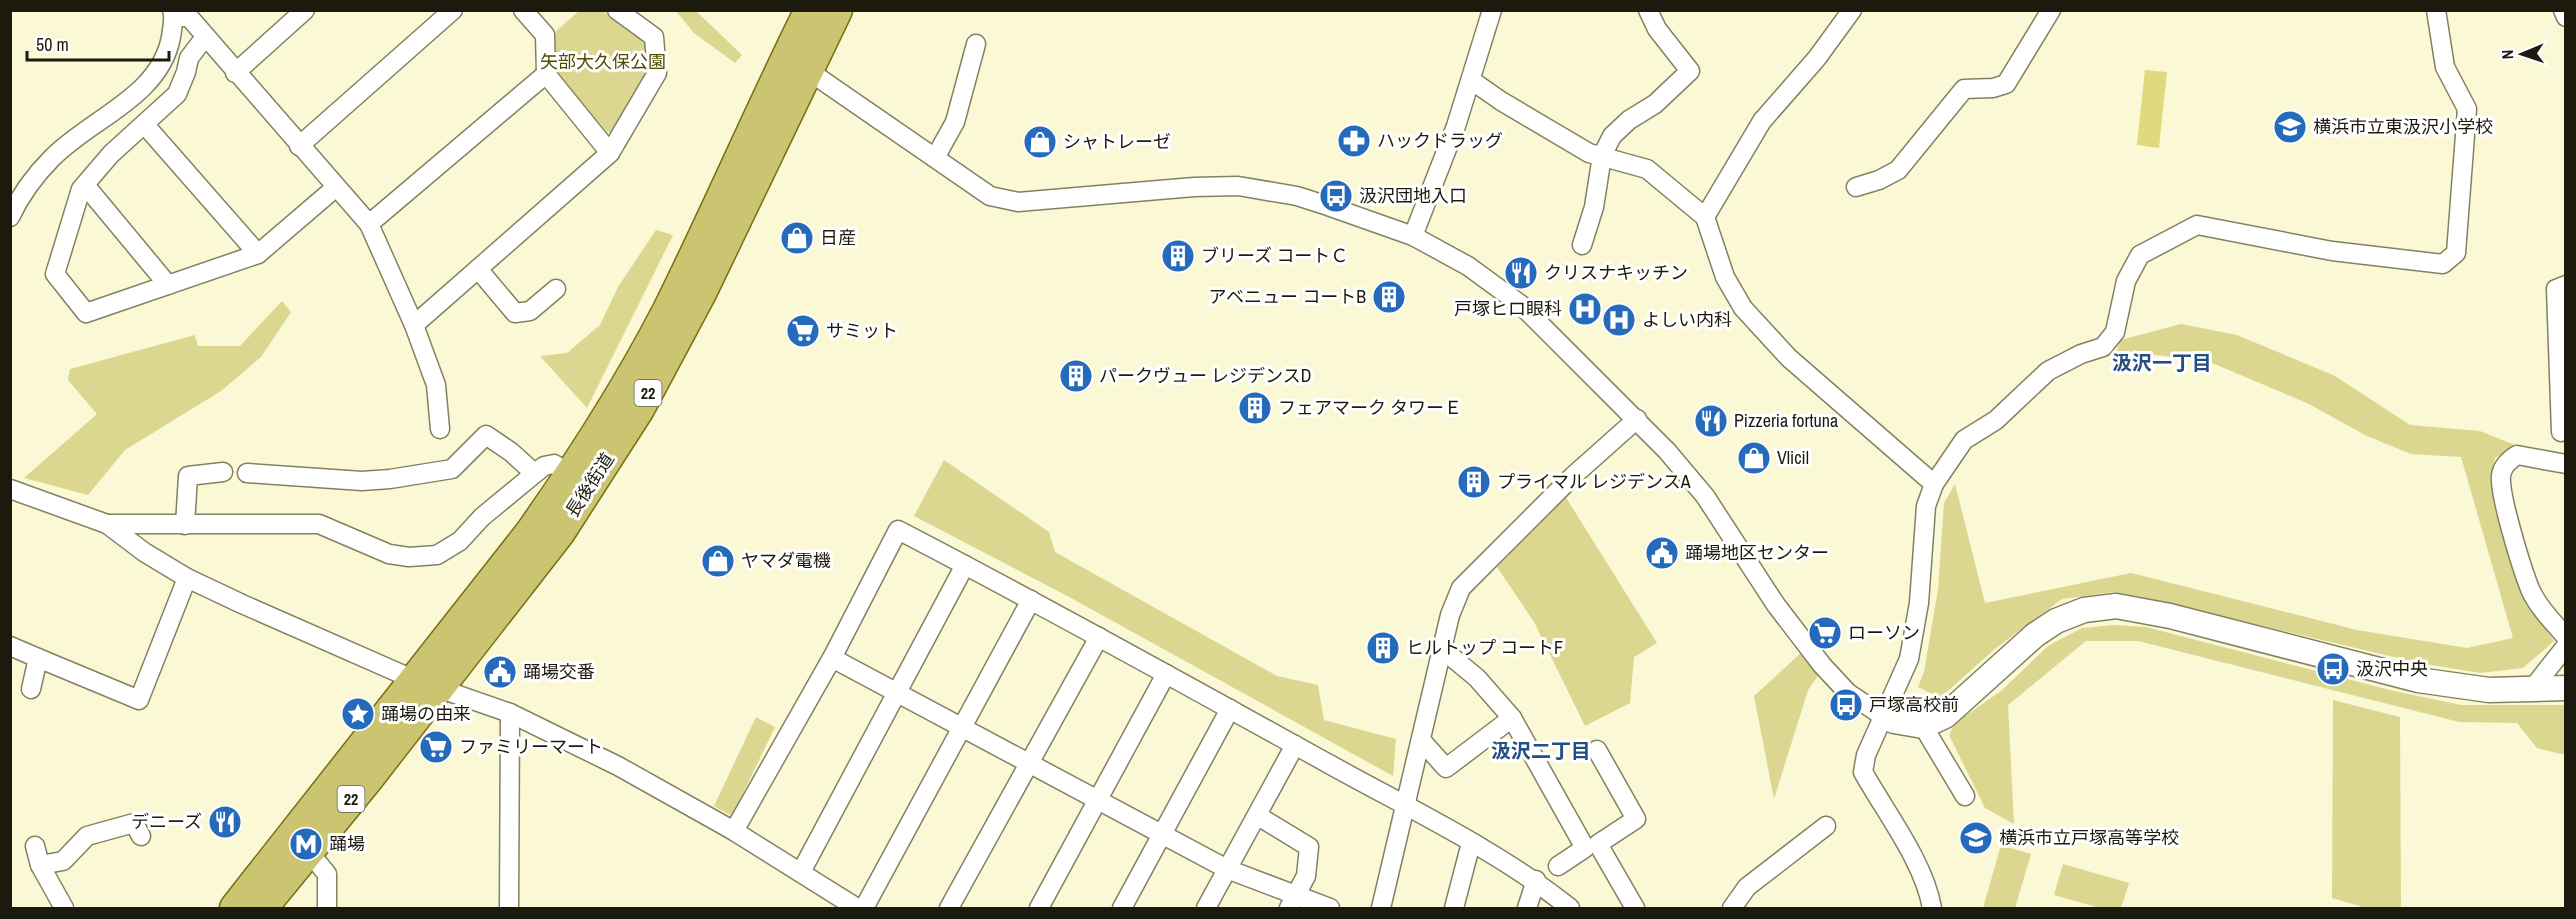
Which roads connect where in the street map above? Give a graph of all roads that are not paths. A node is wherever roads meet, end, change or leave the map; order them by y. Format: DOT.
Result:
graph roads {
  1 [pos="305,10"];
  2 [pos="453,10"];
  3 [pos="523,10"];
  4 [pos="617,10"];
  5 [pos="810,10"];
  6 [pos="837,10"];
  7 [pos="1492,10"];
  8 [pos="1648,10"];
  9 [pos="1852,10"];
  10 [pos="2050,10"];
  11 [pos="2436,10"];
  12 [pos="2563,10"];
  13 [pos="173,14"];
  14 [pos="2565,17"];
  15 [pos="205,37"];
  16 [pos="976,44"];
  17 [pos="796,63"];
  18 [pos="235,73"];
  19 [pos="546,74"];
  20 [pos="1471,80"];
  21 [pos="145,125"];
  22 [pos="300,146"];
  23 [pos="610,153"];
  24 [pos="1602,156"];
  25 [pos="935,158"];
  26 [pos="85,185"];
  27 [pos="17,187"];
  28 [pos="1856,187"];
  29 [pos="335,188"];
  30 [pos="1705,217"];
  31 [pos="10,218"];
  32 [pos="369,224"];
  33 [pos="1413,236"];
  34 [pos="1582,245"];
  35 [pos="258,254"];
  36 [pos="478,269"];
  37 [pos="168,285"];
  38 [pos="2565,285"];
  39 [pos="556,289"];
  40 [pos="414,325"];
  41 [pos="1637,419"];
  42 [pos="440,429"];
  43 [pos="2561,432"];
  44 [pos="2565,464"];
  45 [pos="223,472"];
  46 [pos="534,472"];
  47 [pos="247,473"];
  48 [pos="571,474"];
  49 [pos="1935,484"];
  50 [pos="10,489"];
  51 [pos="107,524"];
  52 [pos="185,525"];
  53 [pos="965,565"];
  54 [pos="187,578"];
  55 [pos="1031,600"];
  56 [pos="1099,637"];
  57 [pos="2565,637"];
  58 [pos="10,646"];
  59 [pos="2565,646"];
  60 [pos="1442,649"];
  61 [pos="38,658"];
  62 [pos="832,658"];
  63 [pos="1166,674"];
  64 [pos="427,684"];
  65 [pos="2565,688"];
  66 [pos="31,689"];
  67 [pos="2532,689"];
  68 [pos="897,692"];
  69 [pos="1230,709"];
  70 [pos="510,713"];
  71 [pos="1883,716"];
  72 [pos="1512,718"];
  73 [pos="1923,726"];
  74 [pos="962,727"];
  75 [pos="1421,740"];
  76 [pos="1295,745"];
  77 [pos="1597,750"];
  78 [pos="1029,764"];
  79 [pos="1965,796"];
  80 [pos="1096,800"];
  81 [pos="1406,807"];
  82 [pos="1258,816"];
  83 [pos="1826,826"];
  84 [pos="734,831"];
  85 [pos="1162,835"];
  86 [pos="141,836"];
  87 [pos="1471,843"];
  88 [pos="35,846"];
  89 [pos="1592,846"];
  90 [pos="308,851"];
  91 [pos="40,865"];
  92 [pos="1558,866"];
  93 [pos="1227,869"];
  94 [pos="801,872"];
  95 [pos="1536,880"];
  96 [pos="1293,902"];
  97 [pos="64,909"];
  98 [pos="236,909"];
  99 [pos="262,909"];
  100 [pos="327,909"];
  101 [pos="509,909"];
  102 [pos="857,909"];
  103 [pos="864,909"];
  104 [pos="949,909"];
  105 [pos="1039,909"];
  106 [pos="1122,909"];
  107 [pos="1206,909"];
  108 [pos="1330,909"];
  109 [pos="1381,909"];
  110 [pos="1454,909"];
  111 [pos="1527,909"];
  112 [pos="1570,909"];
  113 [pos="1635,909"];
  114 [pos="1732,909"];
  115 [pos="1932,909"];
  1 -- 18 [label="street"];
  2 -- 22 [label="street"];
  3 -- 19 [label="street"];
  4 -- 23 [label="street"];
  5 -- 17 [label="main road, 長後街道 / 22"];
  6 -- 17 [label="main road, 長後街道 / 22"];
  7 -- 20 [label="street"];
  8 -- 24 [label="street"];
  9 -- 30 [label="street"];
  10 -- 28 [label="street"];
  11 -- 49 [label="street"];
  12 -- 14 [label="street"];
  13 -- 15 [label="street"];
  13 -- 27 [label="street"];
  15 -- 18 [label="street"];
  15 -- 21 [label="street"];
  16 -- 25 [label="street"];
  17 -- 25 [label="street"];
  17 -- 48 [label="main road, 長後街道 / 22"];
  17 -- 64 [label="main road, 長後街道 / 22"];
  18 -- 22 [label="street"];
  19 -- 23 [label="street"];
  19 -- 32 [label="street"];
  20 -- 24 [label="street"];
  20 -- 33 [label="street"];
  21 -- 26 [label="street"];
  21 -- 35 [label="street"];
  22 -- 29 [label="street"];
  23 -- 36 [label="street"];
  24 -- 30 [label="street"];
  24 -- 34 [label="street"];
  25 -- 33 [label="street"];
  26 -- 37 [label="street"];
  26 -- 37 [label="street"];
  27 -- 31 [label="street"];
  29 -- 32 [label="street"];
  29 -- 35 [label="street"];
  30 -- 49 [label="street"];
  32 -- 40 [label="street"];
  33 -- 41 [label="street"];
  35 -- 37 [label="street"];
  36 -- 39 [label="street"];
  36 -- 40 [label="street"];
  38 -- 43 [label="street"];
  40 -- 42 [label="street"];
  41 -- 60 [label="street"];
  41 -- 71 [label="street"];
  44 -- 57 [label="street"];
  45 -- 52 [label="street"];
  46 -- 47 [label="street"];
  46 -- 48 [label="street"];
  46 -- 52 [label="street"];
  48 -- 64 [label="main road, 長後街道 / 22"];
  49 -- 71 [label="street"];
  50 -- 51 [label="street"];
  51 -- 52 [label="street"];
  51 -- 54 [label="street"];
  53 -- 55 [label="street"];
  53 -- 62 [label="street"];
  53 -- 68 [label="street"];
  54 -- 61 [label="street"];
  54 -- 64 [label="street"];
  55 -- 56 [label="street"];
  55 -- 74 [label="street"];
  56 -- 63 [label="street"];
  56 -- 78 [label="street"];
  58 -- 61 [label="street"];
  59 -- 67 [label="street"];
  60 -- 72 [label="street"];
  60 -- 75 [label="street"];
  61 -- 66 [label="street"];
  62 -- 68 [label="street"];
  62 -- 84 [label="street"];
  63 -- 69 [label="street"];
  63 -- 80 [label="street"];
  64 -- 70 [label="street"];
  64 -- 90 [label="main road, 長後街道 / 22"];
  64 -- 98 [label="main road, 長後街道 / 22"];
  65 -- 67 [label="street"];
  67 -- 73 [label="street"];
  68 -- 74 [label="street"];
  68 -- 94 [label="street"];
  69 -- 76 [label="street"];
  69 -- 85 [label="street"];
  70 -- 84 [label="street"];
  70 -- 101 [label="street"];
  71 -- 73 [label="street"];
  71 -- 115 [label="street"];
  72 -- 75 [label="street"];
  72 -- 89 [label="street"];
  73 -- 79 [label="street"];
  74 -- 78 [label="street"];
  74 -- 103 [label="street"];
  75 -- 81 [label="street"];
  76 -- 81 [label="street"];
  76 -- 82 [label="street"];
  77 -- 89 [label="street"];
  78 -- 80 [label="street"];
  78 -- 104 [label="street"];
  80 -- 85 [label="street"];
  80 -- 105 [label="street"];
  81 -- 87 [label="street"];
  81 -- 109 [label="street"];
  82 -- 93 [label="street"];
  82 -- 96 [label="street"];
  83 -- 114 [label="street"];
  84 -- 94 [label="street"];
  85 -- 93 [label="street"];
  85 -- 106 [label="street"];
  86 -- 91 [label="street"];
  87 -- 95 [label="street"];
  87 -- 110 [label="street"];
  88 -- 91 [label="street"];
  89 -- 92 [label="street"];
  89 -- 113 [label="street"];
  90 -- 99 [label="main road, 長後街道 / 22"];
  90 -- 100 [label="street"];
  91 -- 97 [label="street"];
  93 -- 96 [label="street"];
  93 -- 107 [label="street"];
  94 -- 102 [label="street"];
  95 -- 111 [label="street"];
  95 -- 112 [label="street"];
  96 -- 108 [label="street"];
}
